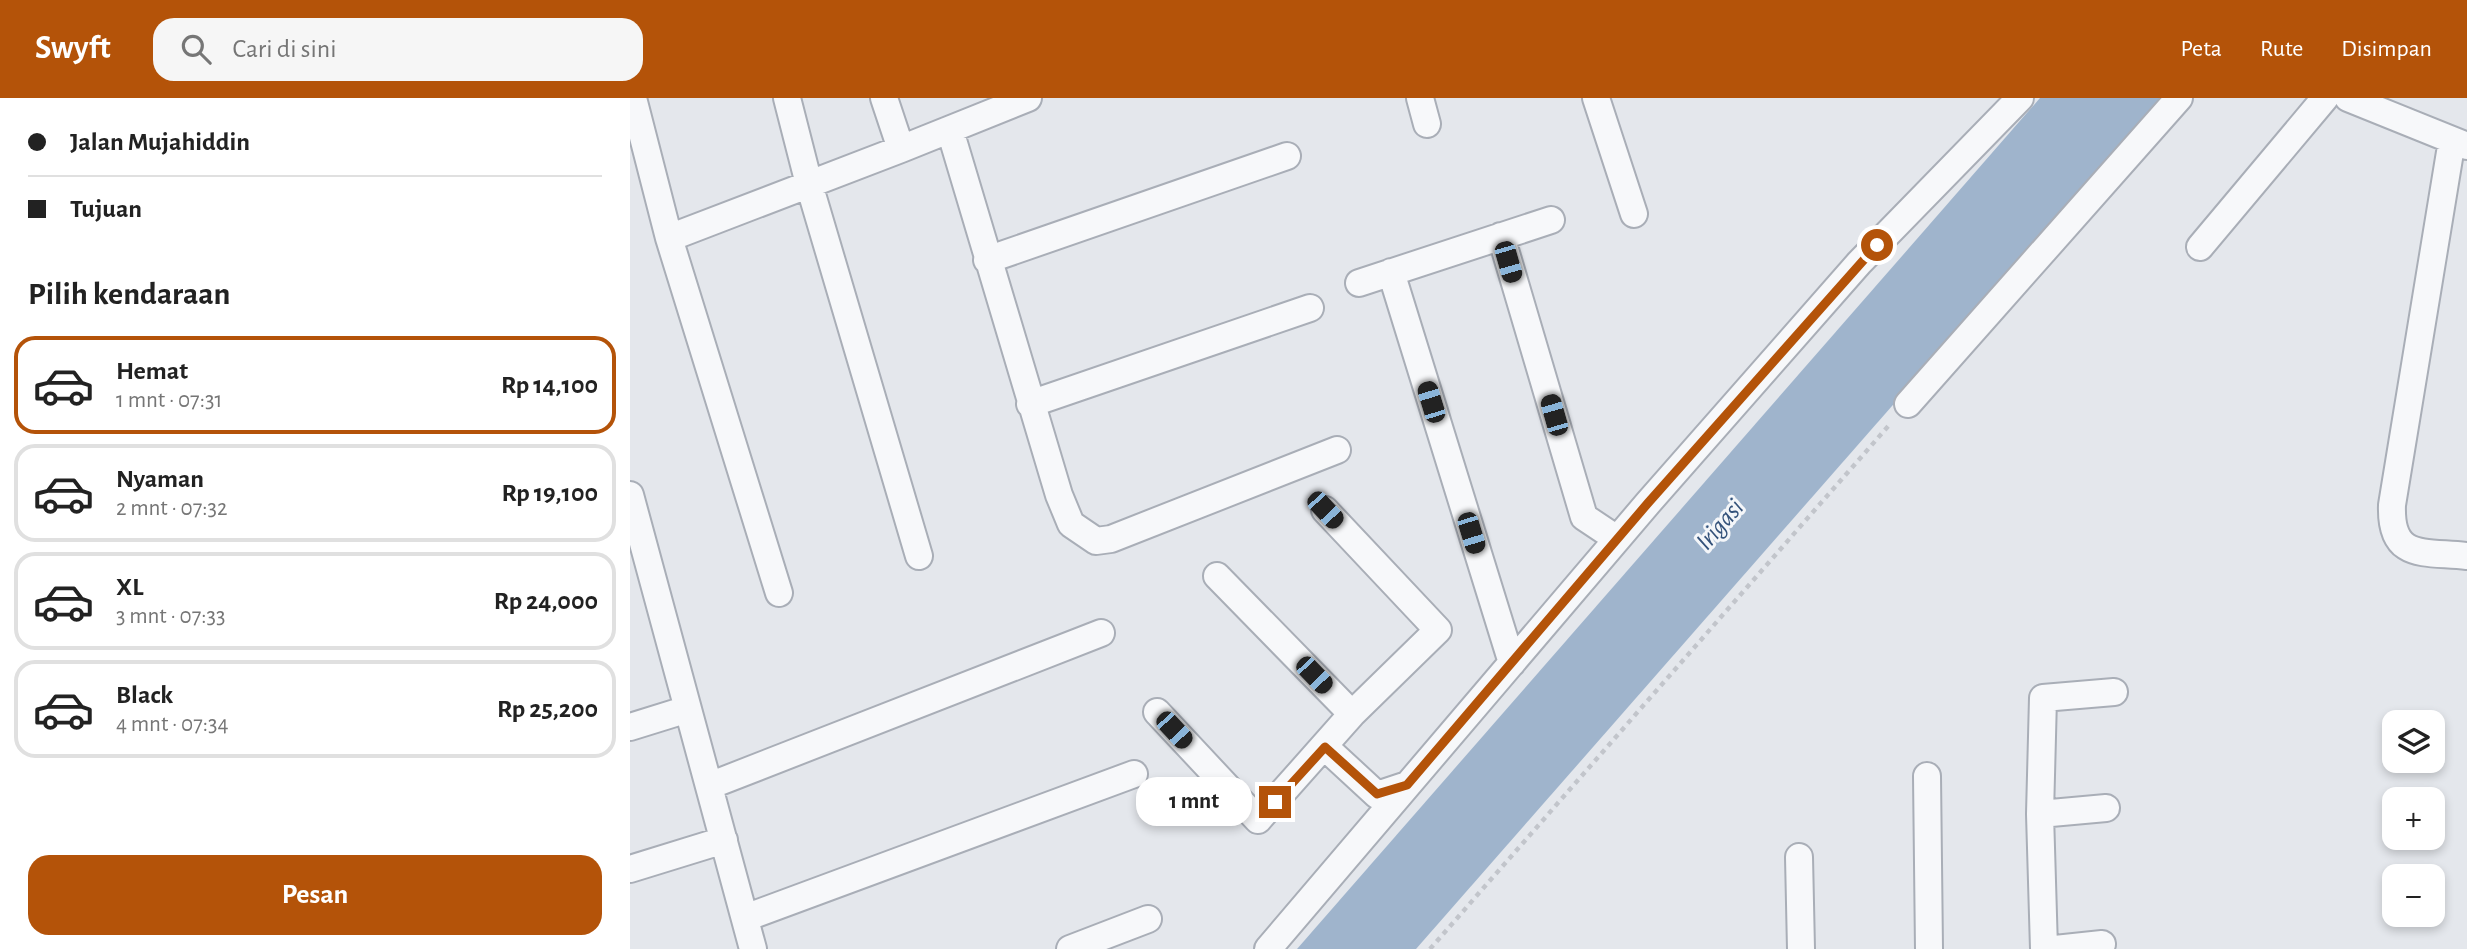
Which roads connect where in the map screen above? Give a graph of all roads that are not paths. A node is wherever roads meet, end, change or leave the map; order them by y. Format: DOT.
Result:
graph roads {
  1 [pos="633,98"];
  2 [pos="787,98"];
  3 [pos="884,98"];
  4 [pos="1028,98"];
  5 [pos="1420,98"];
  6 [pos="1596,98"];
  7 [pos="2020,98"];
  8 [pos="2179,98"];
  9 [pos="2325,98"];
  10 [pos="2348,98"];
  11 [pos="1427,124"];
  12 [pos="950,130"];
  13 [pos="2460,143"];
  14 [pos="901,149"];
  15 [pos="1287,156"];
  16 [pos="809,184"];
  17 [pos="1634,214"];
  18 [pos="1551,220"];
  19 [pos="1501,236"];
  20 [pos="669,238"];
  21 [pos="2200,247"];
  22 [pos="987,260"];
  23 [pos="1391,272"];
  24 [pos="1359,283"];
  25 [pos="1310,308"];
  26 [pos="1030,404"];
  27 [pos="1908,404"];
  28 [pos="1337,450"];
  29 [pos="630,495"];
  30 [pos="1325,510"];
  31 [pos="1617,539"];
  32 [pos="919,556"];
  33 [pos="2467,556"];
  34 [pos="1217,576"];
  35 [pos="641,578"];
  36 [pos="779,593"];
  37 [pos="1101,634"];
  38 [pos="1512,663"];
  39 [pos="2114,692"];
  40 [pos="688,709"];
  41 [pos="1157,712"];
  42 [pos="1352,714"];
  43 [pos="630,727"];
  44 [pos="1325,747"];
  45 [pos="1134,774"];
  46 [pos="1927,776"];
  47 [pos="1407,785"];
  48 [pos="709,786"];
  49 [pos="2106,808"];
  50 [pos="2040,814"];
  51 [pos="724,840"];
  52 [pos="1799,858"];
  53 [pos="630,869"];
  54 [pos="745,918"];
  55 [pos="1148,919"];
  56 [pos="2102,944"];
  57 [pos="754,949"];
  58 [pos="1070,949"];
  59 [pos="1268,949"];
  60 [pos="1801,949"];
  61 [pos="1930,949"];
  62 [pos="2044,949"];
  63 [pos="2055,949"];
  1 -- 20 [label="street"];
  2 -- 16 [label="street"];
  3 -- 14 [label="street"];
  4 -- 12 [label="street"];
  5 -- 11 [label="street"];
  6 -- 17 [label="street"];
  7 -- 31 [label="street"];
  8 -- 27 [label="street"];
  9 -- 21 [label="street"];
  10 -- 13 [label="street"];
  12 -- 14 [label="street"];
  12 -- 22 [label="street"];
  13 -- 33 [label="street"];
  14 -- 16 [label="street"];
  15 -- 22 [label="street"];
  16 -- 20 [label="street"];
  16 -- 32 [label="street"];
  18 -- 19 [label="street"];
  19 -- 23 [label="street"];
  19 -- 31 [label="street"];
  20 -- 36 [label="street"];
  22 -- 26 [label="street"];
  23 -- 24 [label="street"];
  23 -- 38 [label="street"];
  25 -- 26 [label="street"];
  26 -- 28 [label="street"];
  29 -- 35 [label="street"];
  30 -- 42 [label="street"];
  31 -- 38 [label="street"];
  34 -- 42 [label="street"];
  35 -- 40 [label="street"];
  37 -- 48 [label="street"];
  38 -- 47 [label="street"];
  39 -- 50 [label="street"];
  40 -- 43 [label="street"];
  40 -- 48 [label="street"];
  41 -- 44 [label="street"];
  42 -- 44 [label="street"];
  44 -- 47 [label="street"];
  45 -- 54 [label="street"];
  46 -- 61 [label="street"];
  47 -- 59 [label="street"];
  48 -- 51 [label="street"];
  49 -- 50 [label="street"];
  50 -- 62 [label="street"];
  51 -- 53 [label="street"];
  51 -- 54 [label="street"];
  52 -- 60 [label="street"];
  54 -- 57 [label="street"];
  55 -- 58 [label="street"];
  56 -- 63 [label="street"];
}
